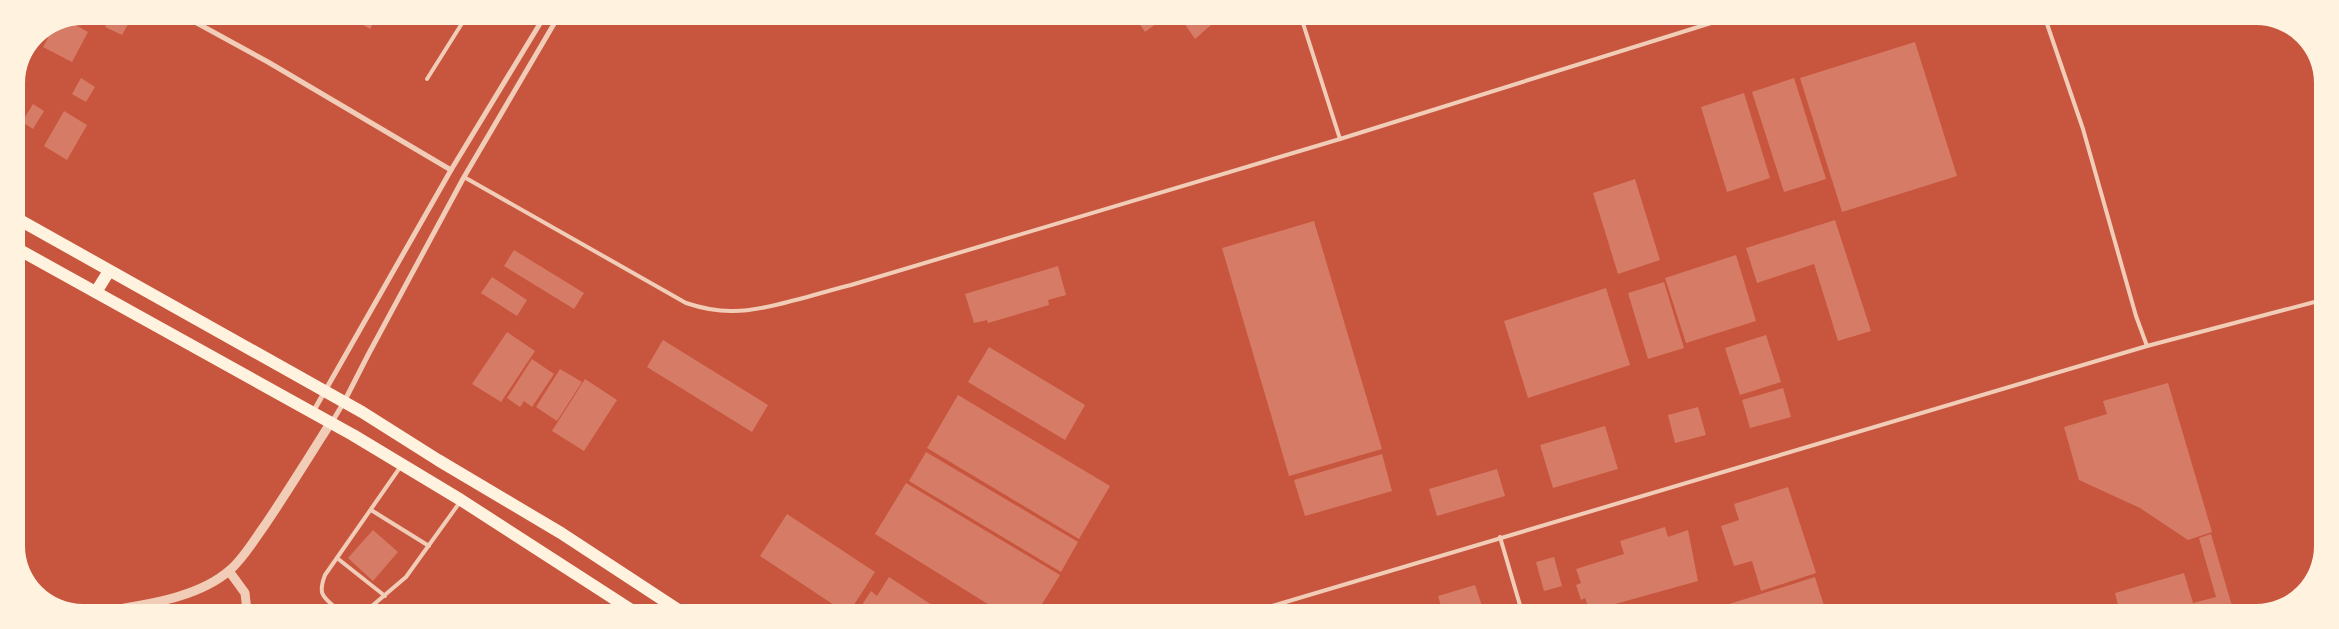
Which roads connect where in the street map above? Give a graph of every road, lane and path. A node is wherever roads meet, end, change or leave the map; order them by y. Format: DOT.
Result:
graph roads {
  1 [pos="200,25"];
  2 [pos="461,25"];
  3 [pos="539,25"];
  4 [pos="553,25"];
  5 [pos="1303,25"];
  6 [pos="1704,25"];
  7 [pos="2047,25"];
  8 [pos="427,79"];
  9 [pos="1340,138"];
  10 [pos="451,170"];
  11 [pos="464,178"];
  12 [pos="25,223"];
  13 [pos="25,253"];
  14 [pos="109,271"];
  15 [pos="96,292"];
  16 [pos="2314,302"];
  17 [pos="2147,346"];
  18 [pos="325,390"];
  19 [pos="344,402"];
  20 [pos="313,412"];
  21 [pos="331,422"];
  22 [pos="403,464"];
  23 [pos="461,500"];
  24 [pos="370,510"];
  25 [pos="1500,537"];
  26 [pos="428,546"];
  27 [pos="337,558"];
  28 [pos="229,571"];
  29 [pos="385,596"];
  30 [pos="139,604"];
  31 [pos="246,604"];
  32 [pos="331,604"];
  33 [pos="375,604"];
  34 [pos="622,604"];
  35 [pos="669,604"];
  36 [pos="1278,604"];
  37 [pos="1520,604"];
  1 -- 10 [label="street"];
  2 -- 8 [label="lane"];
  3 -- 10 [label="street"];
  4 -- 11 [label="street"];
  5 -- 9 [label="lane"];
  6 -- 9 [label="lane"];
  7 -- 17 [label="lane"];
  9 -- 11 [label="lane"];
  10 -- 18 [label="street"];
  11 -- 19 [label="street"];
  12 -- 14 [label="main road"];
  13 -- 15 [label="main road"];
  14 -- 15 [label="main road"];
  14 -- 18 [label="main road"];
  15 -- 20 [label="main road"];
  16 -- 17 [label="lane"];
  17 -- 25 [label="lane"];
  18 -- 19 [label="main road"];
  18 -- 20 [label="street"];
  19 -- 21 [label="street"];
  19 -- 35 [label="main road"];
  20 -- 21 [label="main road"];
  21 -- 22 [label="main road"];
  21 -- 28 [label="street"];
  22 -- 23 [label="main road"];
  22 -- 24 [label="lane"];
  23 -- 26 [label="lane"];
  23 -- 34 [label="main road"];
  24 -- 26 [label="lane"];
  24 -- 27 [label="lane"];
  25 -- 36 [label="lane"];
  25 -- 37 [label="lane"];
  26 -- 29 [label="lane"];
  27 -- 29 [label="lane"];
  27 -- 32 [label="lane"];
  28 -- 30 [label="street"];
  28 -- 31 [label="street"];
  29 -- 33 [label="lane"];
}
